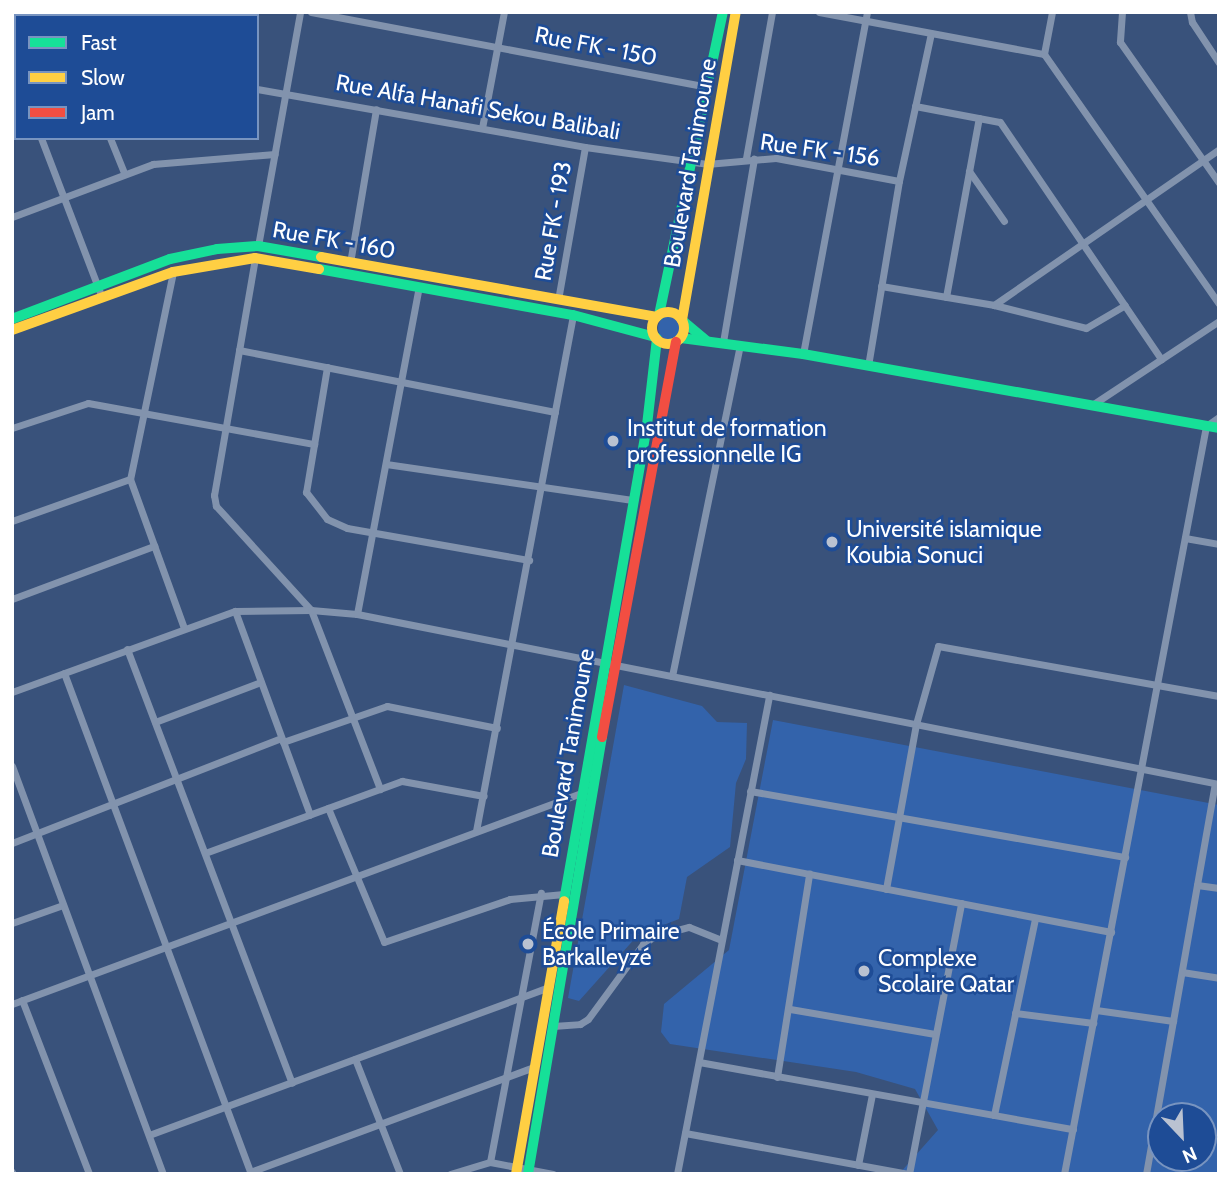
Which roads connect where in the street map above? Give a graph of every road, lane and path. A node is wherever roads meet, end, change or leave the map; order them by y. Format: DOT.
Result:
graph roads {
  1 [pos="300,12"];
  2 [pos="311,12"];
  3 [pos="504,12"];
  4 [pos="723,12"];
  5 [pos="736,12"];
  6 [pos="772,12"];
  7 [pos="819,12"];
  8 [pos="1052,12"];
  9 [pos="1122,12"];
  10 [pos="1190,12"];
  11 [pos="866,17"];
  12 [pos="930,33"];
  13 [pos="497,47"];
  14 [pos="1044,54"];
  15 [pos="1219,63"];
  16 [pos="708,87"];
  17 [pos="259,89"];
  18 [pos="286,92"];
  19 [pos="915,106"];
  20 [pos="376,109"];
  21 [pos="979,118"];
  22 [pos="482,128"];
  23 [pos="42,140"];
  24 [pos="111,140"];
  25 [pos="585,147"];
  26 [pos="1219,149"];
  27 [pos="275,155"];
  28 [pos="750,158"];
  29 [pos="1203,160"];
  30 [pos="693,162"];
  31 [pos="708,164"];
  32 [pos="835,168"];
  33 [pos="969,171"];
  34 [pos="124,173"];
  35 [pos="899,181"];
  36 [pos="1219,183"];
  37 [pos="63,197"];
  38 [pos="1146,200"];
  39 [pos="12,217"];
  40 [pos="1004,221"];
  41 [pos="1082,244"];
  42 [pos="258,246"];
  43 [pos="238,252"];
  44 [pos="256,258"];
  45 [pos="350,263"];
  46 [pos="173,272"];
  47 [pos="98,286"];
  48 [pos="881,286"];
  49 [pos="419,288"];
  50 [pos="946,297"];
  51 [pos="102,298"];
  52 [pos="558,300"];
  53 [pos="1219,304"];
  54 [pos="994,305"];
  55 [pos="1125,305"];
  56 [pos="573,315"];
  57 [pos="658,316"];
  58 [pos="12,319"];
  59 [pos="683,321"];
  60 [pos="1219,321"];
  61 [pos="12,330"];
  62 [pos="656,338"];
  63 [pos="678,340"];
  64 [pos="707,341"];
  65 [pos="723,342"];
  66 [pos="740,345"];
  67 [pos="239,350"];
  68 [pos="803,354"];
  69 [pos="1161,359"];
  70 [pos="868,366"];
  71 [pos="327,367"];
  72 [pos="401,382"];
  73 [pos="1091,405"];
  74 [pos="144,410"];
  75 [pos="555,412"];
  76 [pos="1219,417"];
  77 [pos="1206,426"];
  78 [pos="12,428"];
  79 [pos="226,428"];
  80 [pos="1219,428"];
  81 [pos="314,444"];
  82 [pos="386,464"];
  83 [pos="130,479"];
  84 [pos="542,487"];
  85 [pos="632,500"];
  86 [pos="12,521"];
  87 [pos="373,531"];
  88 [pos="1185,538"];
  89 [pos="1219,544"];
  90 [pos="154,546"];
  91 [pos="528,559"];
  92 [pos="12,599"];
  93 [pos="311,610"];
  94 [pos="235,611"];
  95 [pos="357,614"];
  96 [pos="184,628"];
  97 [pos="513,645"];
  98 [pos="127,649"];
  99 [pos="609,663"];
  100 [pos="64,673"];
  101 [pos="672,676"];
  102 [pos="261,682"];
  103 [pos="1158,684"];
  104 [pos="12,692"];
  105 [pos="769,695"];
  106 [pos="1219,696"];
  107 [pos="351,716"];
  108 [pos="155,722"];
  109 [pos="916,724"];
  110 [pos="497,728"];
  111 [pos="282,740"];
  112 [pos="12,766"];
  113 [pos="1142,769"];
  114 [pos="178,780"];
  115 [pos="1217,784"];
  116 [pos="380,789"];
  117 [pos="750,791"];
  118 [pos="581,793"];
  119 [pos="484,796"];
  120 [pos="113,806"];
  121 [pos="328,808"];
  122 [pos="310,815"];
  123 [pos="899,817"];
  124 [pos="476,831"];
  125 [pos="36,834"];
  126 [pos="12,843"];
  127 [pos="205,853"];
  128 [pos="1125,857"];
  129 [pos="737,860"];
  130 [pos="809,874"];
  131 [pos="355,876"];
  132 [pos="1197,885"];
  133 [pos="1219,888"];
  134 [pos="886,889"];
  135 [pos="541,893"];
  136 [pos="564,894"];
  137 [pos="961,903"];
  138 [pos="63,905"];
  139 [pos="1035,918"];
  140 [pos="12,923"];
  141 [pos="231,923"];
  142 [pos="1111,932"];
  143 [pos="722,940"];
  144 [pos="166,946"];
  145 [pos="1182,972"];
  146 [pos="89,975"];
  147 [pos="1219,978"];
  148 [pos="547,988"];
  149 [pos="519,999"];
  150 [pos="22,1000"];
  151 [pos="12,1004"];
  152 [pos="790,1009"];
  153 [pos="1096,1010"];
  154 [pos="1015,1013"];
  155 [pos="1173,1021"];
  156 [pos="1093,1023"];
  157 [pos="553,1026"];
  158 [pos="935,1034"];
  159 [pos="355,1059"];
  160 [pos="699,1062"];
  161 [pos="534,1067"];
  162 [pos="778,1077"];
  163 [pos="505,1078"];
  164 [pos="292,1083"];
  165 [pos="872,1094"];
  166 [pos="923,1103"];
  167 [pos="227,1107"];
  168 [pos="994,1115"];
  169 [pos="380,1124"];
  170 [pos="1073,1129"];
  171 [pos="685,1133"];
  172 [pos="149,1135"];
  173 [pos="489,1162"];
  174 [pos="858,1165"];
  175 [pos="517,1170"];
  176 [pos="528,1171"];
  177 [pos="161,1173"];
  178 [pos="250,1173"];
  179 [pos="89,1174"];
  180 [pos="400,1174"];
  181 [pos="450,1174"];
  182 [pos="553,1174"];
  183 [pos="677,1174"];
  184 [pos="909,1174"];
  185 [pos="1064,1174"];
  186 [pos="1146,1174"];
  1 -- 18 [label="street"];
  2 -- 13 [label="street, Rue FK - 150"];
  3 -- 13 [label="street"];
  4 -- 16 [label="main road, Boulevard Tanimoune"];
  5 -- 31 [label="main road, Boulevard Tanimoune"];
  6 -- 28 [label="street"];
  7 -- 11 [label="street"];
  8 -- 14 [label="street"];
  9 -- 29 [label="street"];
  10 -- 15 [label="street"];
  11 -- 12 [label="street"];
  11 -- 32 [label="street"];
  12 -- 14 [label="street"];
  12 -- 19 [label="street"];
  13 -- 16 [label="street, Rue FK - 150"];
  13 -- 22 [label="street"];
  14 -- 38 [label="street"];
  16 -- 30 [label="main road, Boulevard Tanimoune"];
  17 -- 18 [label="street, Rue Alfa Hanafi Sekou Balibali"];
  18 -- 20 [label="street, Rue Alfa Hanafi Sekou Balibali"];
  18 -- 27 [label="street"];
  19 -- 21 [label="street"];
  19 -- 35 [label="street"];
  20 -- 22 [label="street, Rue Alfa Hanafi Sekou Balibali"];
  20 -- 45 [label="street"];
  21 -- 33 [label="street"];
  21 -- 41 [label="street"];
  22 -- 25 [label="street, Rue Alfa Hanafi Sekou Balibali"];
  23 -- 37 [label="street"];
  24 -- 34 [label="street"];
  25 -- 30 [label="street, Rue Alfa Hanafi Sekou Balibali"];
  25 -- 52 [label="street, Rue FK - 193"];
  26 -- 29 [label="street"];
  27 -- 34 [label="street"];
  27 -- 42 [label="street"];
  28 -- 31 [label="street, Rue FK - 156"];
  28 -- 32 [label="street, Rue FK - 156"];
  28 -- 65 [label="street"];
  29 -- 36 [label="street"];
  29 -- 38 [label="street"];
  30 -- 31 [label="street, Rue FK - 156"];
  30 -- 57 [label="main road, Boulevard Tanimoune"];
  31 -- 59 [label="main road, Boulevard Tanimoune"];
  32 -- 35 [label="street, Rue FK - 156"];
  32 -- 68 [label="street"];
  33 -- 40 [label="street"];
  33 -- 50 [label="street"];
  34 -- 37 [label="street"];
  35 -- 48 [label="street"];
  37 -- 39 [label="street"];
  37 -- 47 [label="street"];
  38 -- 41 [label="street"];
  38 -- 53 [label="street"];
  41 -- 54 [label="street"];
  41 -- 55 [label="street"];
  42 -- 43 [label="main road, Rue FK - 160"];
  42 -- 45 [label="main road, Rue FK - 160"];
  43 -- 44 [label="main road, Rue FK - 160"];
  43 -- 46 [label="main road, Rue FK - 160"];
  43 -- 47 [label="main road, Rue FK - 160"];
  44 -- 49 [label="main road, Rue FK - 160"];
  44 -- 67 [label="street"];
  45 -- 52 [label="main road, Rue FK - 160"];
  46 -- 51 [label="main road, Rue FK - 160"];
  46 -- 74 [label="street"];
  47 -- 51 [label="street"];
  47 -- 58 [label="main road, Rue FK - 160"];
  48 -- 50 [label="street"];
  48 -- 70 [label="street"];
  49 -- 56 [label="main road, Rue FK - 160"];
  49 -- 72 [label="street"];
  50 -- 54 [label="street"];
  51 -- 61 [label="main road, Rue FK - 160"];
  52 -- 57 [label="main road, Rue FK - 160"];
  54 -- 55 [label="street"];
  55 -- 69 [label="street"];
  56 -- 62 [label="main road, Rue FK - 160"];
  56 -- 75 [label="street"];
  57 -- 59 [label="main road"];
  57 -- 62 [label="main road"];
  59 -- 63 [label="main road"];
  59 -- 64 [label="main road"];
  60 -- 69 [label="street"];
  62 -- 63 [label="main road"];
  62 -- 85 [label="main road, Boulevard Tanimoune"];
  63 -- 64 [label="main road"];
  63 -- 99 [label="main road, Boulevard Tanimoune"];
  64 -- 65 [label="main road"];
  65 -- 66 [label="main road"];
  66 -- 68 [label="main road"];
  66 -- 101 [label="street"];
  67 -- 71 [label="street"];
  67 -- 79 [label="street"];
  68 -- 70 [label="main road"];
  69 -- 73 [label="street"];
  70 -- 73 [label="main road"];
  71 -- 72 [label="street"];
  71 -- 81 [label="street"];
  72 -- 75 [label="street"];
  72 -- 82 [label="street"];
  73 -- 77 [label="main road"];
  74 -- 78 [label="street"];
  74 -- 79 [label="street"];
  74 -- 83 [label="street"];
  75 -- 84 [label="street"];
  76 -- 77 [label="street"];
  77 -- 80 [label="main road"];
  77 -- 88 [label="street"];
  79 -- 81 [label="street"];
  79 -- 93 [label="street"];
  81 -- 87 [label="street"];
  82 -- 84 [label="street"];
  82 -- 87 [label="street"];
  83 -- 86 [label="street"];
  83 -- 90 [label="street"];
  84 -- 85 [label="street"];
  84 -- 91 [label="street"];
  85 -- 99 [label="main road, Boulevard Tanimoune"];
  87 -- 91 [label="street"];
  87 -- 95 [label="street"];
  88 -- 89 [label="street"];
  88 -- 103 [label="street"];
  90 -- 92 [label="street"];
  90 -- 96 [label="street"];
  91 -- 97 [label="street"];
  93 -- 94 [label="street"];
  93 -- 95 [label="street"];
  93 -- 107 [label="street"];
  94 -- 96 [label="street"];
  94 -- 102 [label="street"];
  95 -- 97 [label="street"];
  96 -- 98 [label="street"];
  97 -- 99 [label="street"];
  97 -- 110 [label="street"];
  98 -- 100 [label="street"];
  98 -- 108 [label="street"];
  99 -- 101 [label="street"];
  99 -- 118 [label="main road, Boulevard Tanimoune"];
  99 -- 157 [label="main road, Boulevard Tanimoune"];
  100 -- 104 [label="street"];
  100 -- 120 [label="street"];
  101 -- 105 [label="street"];
  102 -- 108 [label="street"];
  102 -- 111 [label="street"];
  103 -- 106 [label="street"];
  103 -- 109 [label="street"];
  103 -- 113 [label="street"];
  105 -- 109 [label="street"];
  105 -- 117 [label="street"];
  107 -- 110 [label="street"];
  107 -- 111 [label="street"];
  107 -- 116 [label="street"];
  108 -- 114 [label="street"];
  109 -- 113 [label="street"];
  109 -- 123 [label="street"];
  110 -- 119 [label="street"];
  111 -- 114 [label="street"];
  111 -- 122 [label="street"];
  112 -- 125 [label="street"];
  113 -- 115 [label="street"];
  113 -- 128 [label="street"];
  114 -- 120 [label="street"];
  114 -- 127 [label="street"];
  115 -- 132 [label="street"];
  116 -- 119 [label="street"];
  116 -- 121 [label="street"];
  117 -- 123 [label="street"];
  117 -- 129 [label="street"];
  118 -- 124 [label="street"];
  118 -- 136 [label="main road, Boulevard Tanimoune"];
  119 -- 124 [label="street"];
  120 -- 125 [label="street"];
  120 -- 144 [label="street"];
  121 -- 122 [label="street"];
  121 -- 131 [label="street"];
  122 -- 127 [label="street"];
  123 -- 128 [label="street"];
  123 -- 134 [label="street"];
  124 -- 131 [label="street"];
  125 -- 126 [label="street"];
  125 -- 138 [label="street"];
  127 -- 141 [label="street"];
  128 -- 142 [label="street"];
  129 -- 130 [label="street"];
  129 -- 143 [label="street"];
  130 -- 134 [label="street"];
  130 -- 152 [label="street"];
  131 -- 135 [label="street"];
  131 -- 141 [label="street"];
  132 -- 133 [label="street"];
  132 -- 145 [label="street"];
  134 -- 137 [label="street"];
  135 -- 136 [label="street"];
  135 -- 149 [label="street"];
  136 -- 148 [label="main road, Boulevard Tanimoune"];
  137 -- 139 [label="street"];
  137 -- 158 [label="street"];
  138 -- 140 [label="street"];
  138 -- 146 [label="street"];
  139 -- 142 [label="street"];
  139 -- 154 [label="street"];
  141 -- 144 [label="street"];
  141 -- 164 [label="street"];
  142 -- 153 [label="street"];
  143 -- 157 [label="street"];
  143 -- 160 [label="street"];
  144 -- 146 [label="street"];
  144 -- 167 [label="street"];
  145 -- 147 [label="street"];
  145 -- 155 [label="street"];
  146 -- 150 [label="street"];
  146 -- 172 [label="street"];
  148 -- 149 [label="street"];
  148 -- 161 [label="main road, Boulevard Tanimoune"];
  149 -- 159 [label="street"];
  149 -- 163 [label="street"];
  150 -- 151 [label="street"];
  150 -- 179 [label="street"];
  152 -- 158 [label="street"];
  152 -- 162 [label="street"];
  153 -- 155 [label="street"];
  153 -- 156 [label="street"];
  154 -- 156 [label="street"];
  154 -- 168 [label="street"];
  155 -- 186 [label="street"];
  156 -- 170 [label="street"];
  157 -- 176 [label="main road, Boulevard Tanimoune"];
  158 -- 166 [label="street"];
  159 -- 164 [label="street"];
  159 -- 169 [label="street"];
  160 -- 162 [label="street"];
  160 -- 171 [label="street"];
  161 -- 163 [label="street"];
  161 -- 175 [label="main road, Boulevard Tanimoune"];
  162 -- 165 [label="street"];
  163 -- 169 [label="street"];
  163 -- 173 [label="street"];
  164 -- 167 [label="street"];
  165 -- 166 [label="street"];
  165 -- 174 [label="street"];
  166 -- 168 [label="street"];
  166 -- 184 [label="street"];
  167 -- 172 [label="street"];
  167 -- 178 [label="street"];
  168 -- 170 [label="street"];
  169 -- 178 [label="street"];
  169 -- 180 [label="street"];
  170 -- 185 [label="street"];
  171 -- 174 [label="street"];
  171 -- 183 [label="street"];
  172 -- 177 [label="street"];
  173 -- 175 [label="street"];
  173 -- 181 [label="street"];
  174 -- 184 [label="street"];
  175 -- 176 [label="street"];
  176 -- 182 [label="street"];
}
